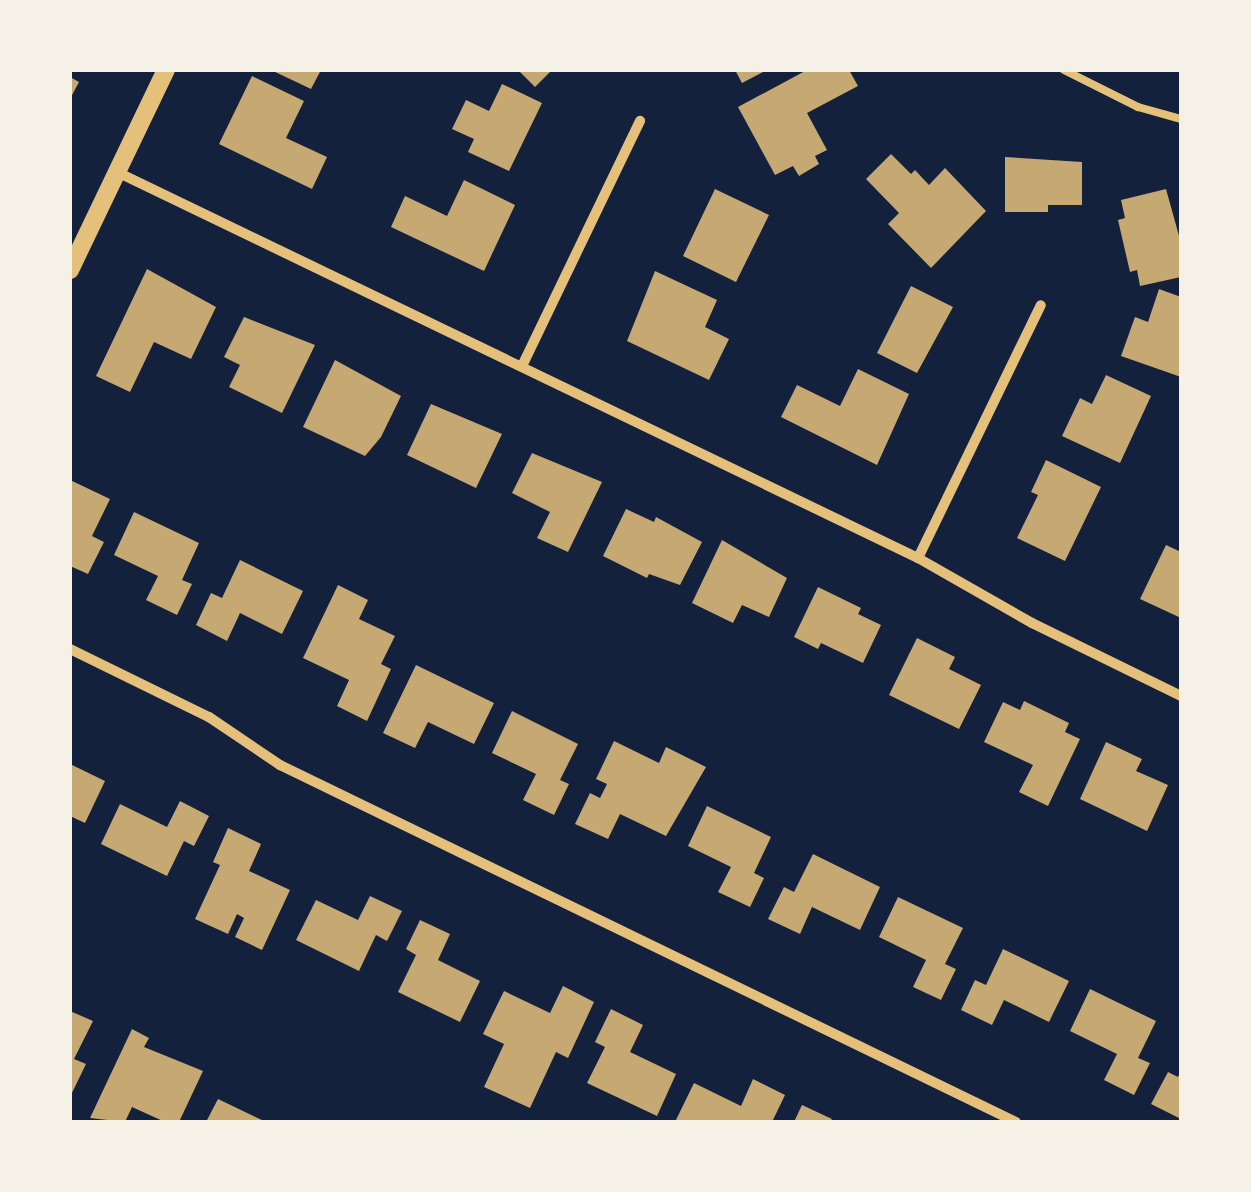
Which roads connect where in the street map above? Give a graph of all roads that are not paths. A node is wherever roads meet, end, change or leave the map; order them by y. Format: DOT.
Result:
graph roads {
  1 [pos="166,70"];
  2 [pos="1064,70"];
  3 [pos="1181,119"];
  4 [pos="640,121"];
  5 [pos="117,172"];
  6 [pos="70,270"];
  7 [pos="1041,305"];
  8 [pos="523,364"];
  9 [pos="918,558"];
  10 [pos="70,649"];
  11 [pos="1181,696"];
  12 [pos="1016,1122"];
  1 -- 5 [label="street"];
  2 -- 3 [label="lane"];
  4 -- 8 [label="street"];
  5 -- 6 [label="street"];
  5 -- 8 [label="street"];
  7 -- 9 [label="street"];
  8 -- 9 [label="street"];
  9 -- 11 [label="street"];
  10 -- 12 [label="street"];
}
